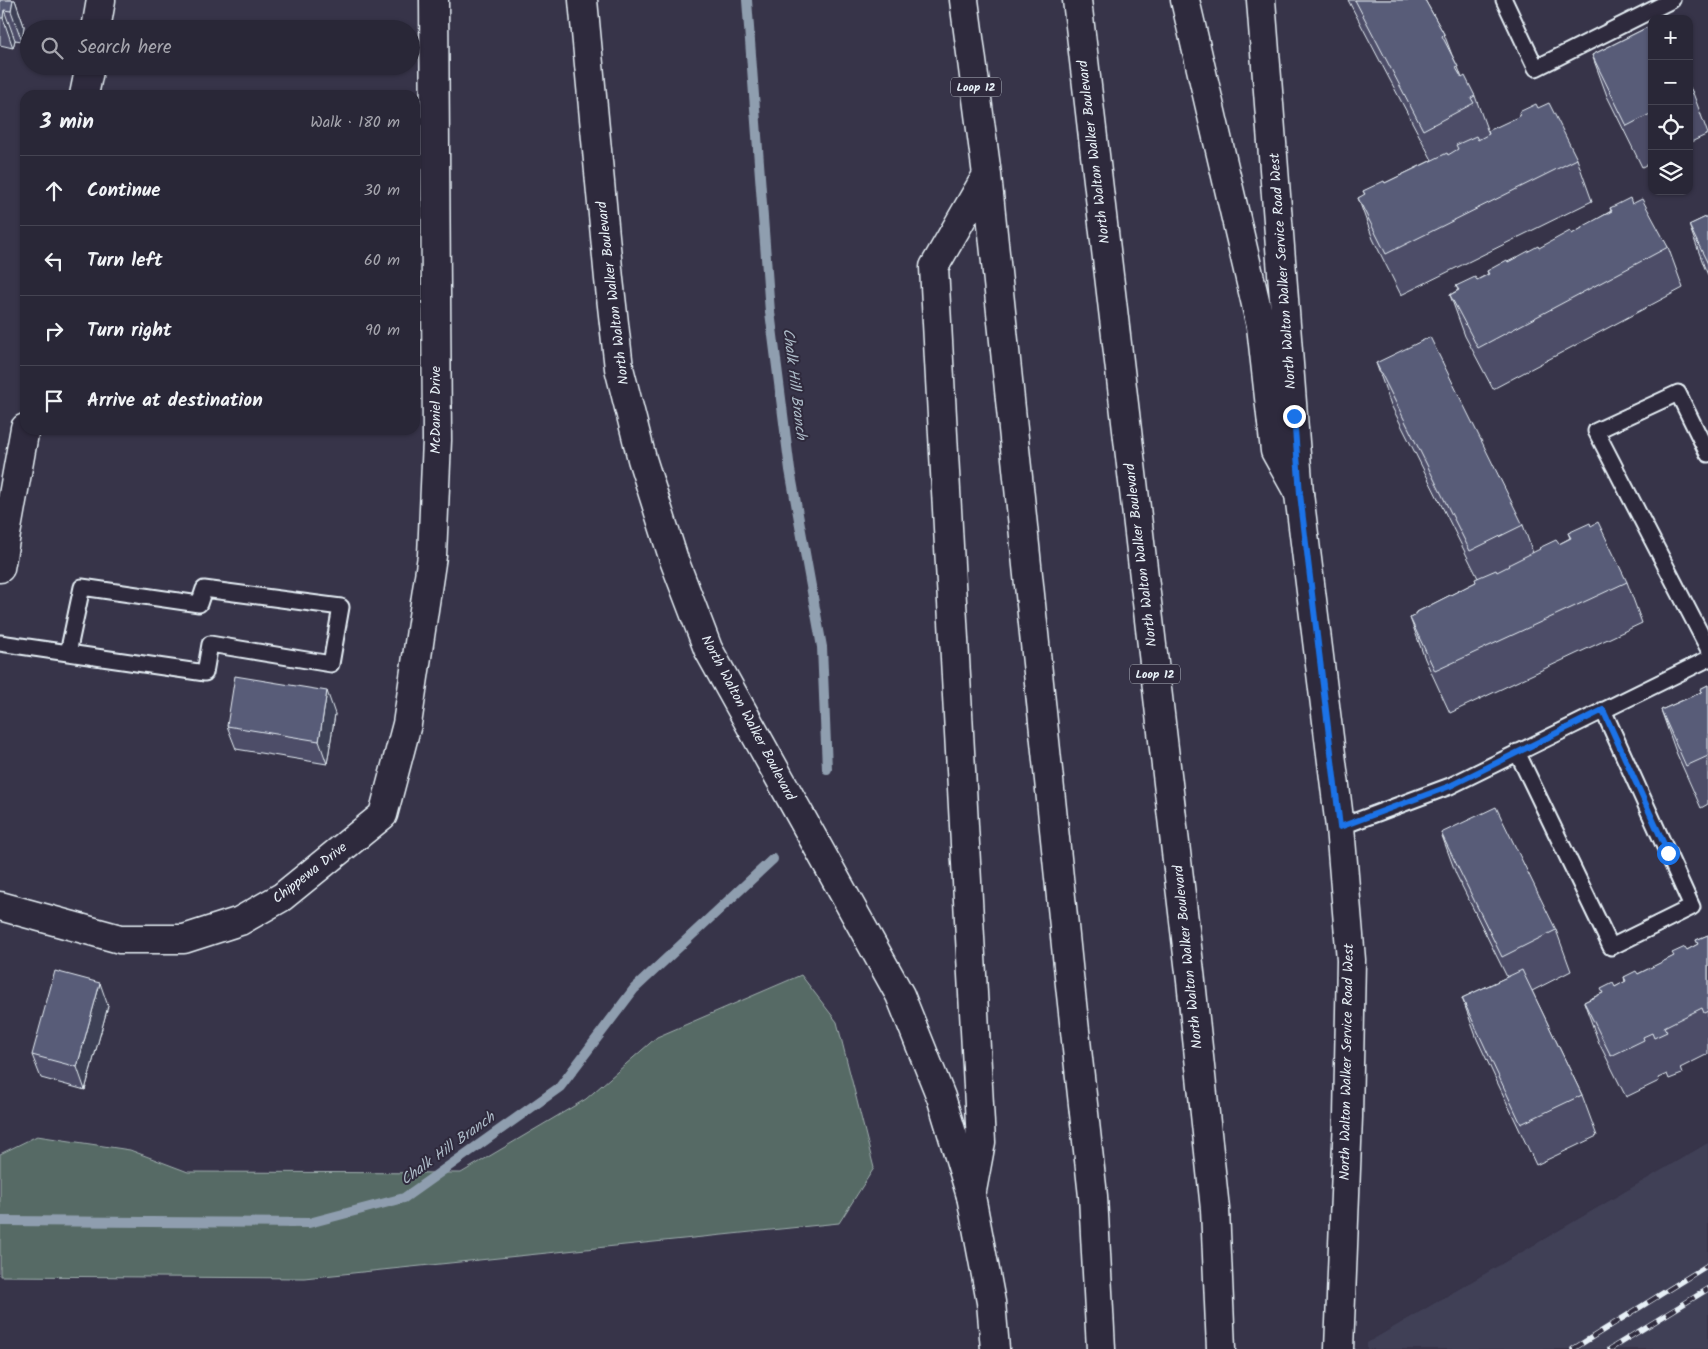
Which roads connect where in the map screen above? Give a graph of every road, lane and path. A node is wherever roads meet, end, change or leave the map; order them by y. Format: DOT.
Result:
graph roads {
  1 [pos="101,0"];
  2 [pos="434,0"];
  3 [pos="583,0"];
  4 [pos="964,0"];
  5 [pos="1077,0"];
  6 [pos="1185,0"];
  7 [pos="1261,0"];
  8 [pos="1504,0"];
  9 [pos="1672,0"];
  10 [pos="98,20"];
  11 [pos="88,75"];
  12 [pos="85,90"];
  13 [pos="987,175"];
  14 [pos="24,435"];
  15 [pos="1708,454"];
  16 [pos="1300,494"];
  17 [pos="0,568"];
  18 [pos="0,643"];
  19 [pos="1708,648"];
  20 [pos="68,653"];
  21 [pos="1708,659"];
  22 [pos="1603,710"];
  23 [pos="1517,752"];
  24 [pos="383,815"];
  25 [pos="1340,827"];
  26 [pos="0,906"];
  27 [pos="970,1196"];
  28 [pos="994,1349"];
  29 [pos="1101,1349"];
  30 [pos="1221,1349"];
  31 [pos="1338,1349"];
  1 -- 10 [label="main road"];
  2 -- 24 [label="main road, McDaniel Drive"];
  3 -- 27 [label="main road, North Walton Walker Boulevard"];
  4 -- 13 [label="main road, Loop 12"];
  5 -- 30 [label="main road, North Walton Walker Boulevard / Loop 12"];
  6 -- 16 [label="main road"];
  7 -- 16 [label="main road, North Walton Walker Service Road West"];
  8 -- 9 [label="lane"];
  11 -- 12 [label="main road"];
  13 -- 27 [label="main road"];
  13 -- 29 [label="main road, Loop 12"];
  14 -- 17 [label="main road"];
  15 -- 19 [label="lane"];
  16 -- 25 [label="main road, North Walton Walker Service Road West"];
  18 -- 20 [label="lane"];
  20 -- 20 [label="lane"];
  21 -- 22 [label="lane"];
  22 -- 23 [label="lane"];
  22 -- 23 [label="lane"];
  23 -- 25 [label="lane"];
  24 -- 26 [label="main road, Chippewa Drive"];
  25 -- 31 [label="main road, North Walton Walker Service Road West"];
  27 -- 28 [label="main road, North Walton Walker Boulevard"];
}
